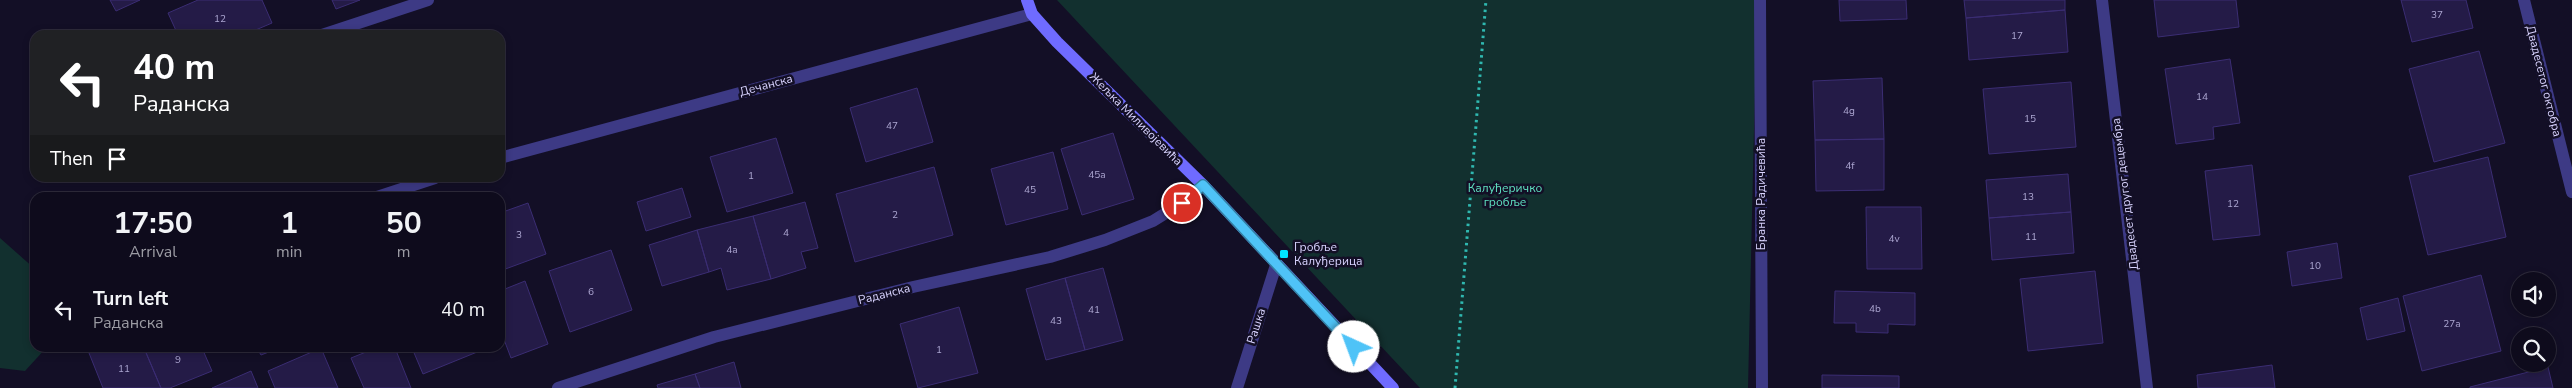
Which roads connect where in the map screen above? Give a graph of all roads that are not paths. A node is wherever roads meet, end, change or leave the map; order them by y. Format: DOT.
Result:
graph roads {
  1 [pos="428,0"];
  2 [pos="1027,0"];
  3 [pos="1760,0"];
  4 [pos="2102,0"];
  5 [pos="2524,0"];
  6 [pos="1032,14"];
  7 [pos="337,30"];
  8 [pos="505,157"];
  9 [pos="423,182"];
  10 [pos="1203,185"];
  11 [pos="392,192"];
  12 [pos="2572,192"];
  13 [pos="1276,265"];
  14 [pos="558,388"];
  15 [pos="1237,388"];
  16 [pos="1393,388"];
  17 [pos="1762,388"];
  18 [pos="2147,388"];
  1 -- 7 [label="street"];
  2 -- 6 [label="street, Жељка Миливојевића"];
  3 -- 17 [label="street, Бранка Радичевића"];
  4 -- 18 [label="street, Двадесет другог децембра"];
  5 -- 12 [label="street, Двадесетог октобра"];
  6 -- 8 [label="street, Дечанска"];
  6 -- 10 [label="street, Жељка Миливојевића"];
  9 -- 11 [label="street"];
  10 -- 13 [label="street, Жељка Миливојевића"];
  10 -- 14 [label="street, Раданска"];
  13 -- 15 [label="street, Рашка"];
  13 -- 16 [label="street, Жељка Миливојевића"];
}
